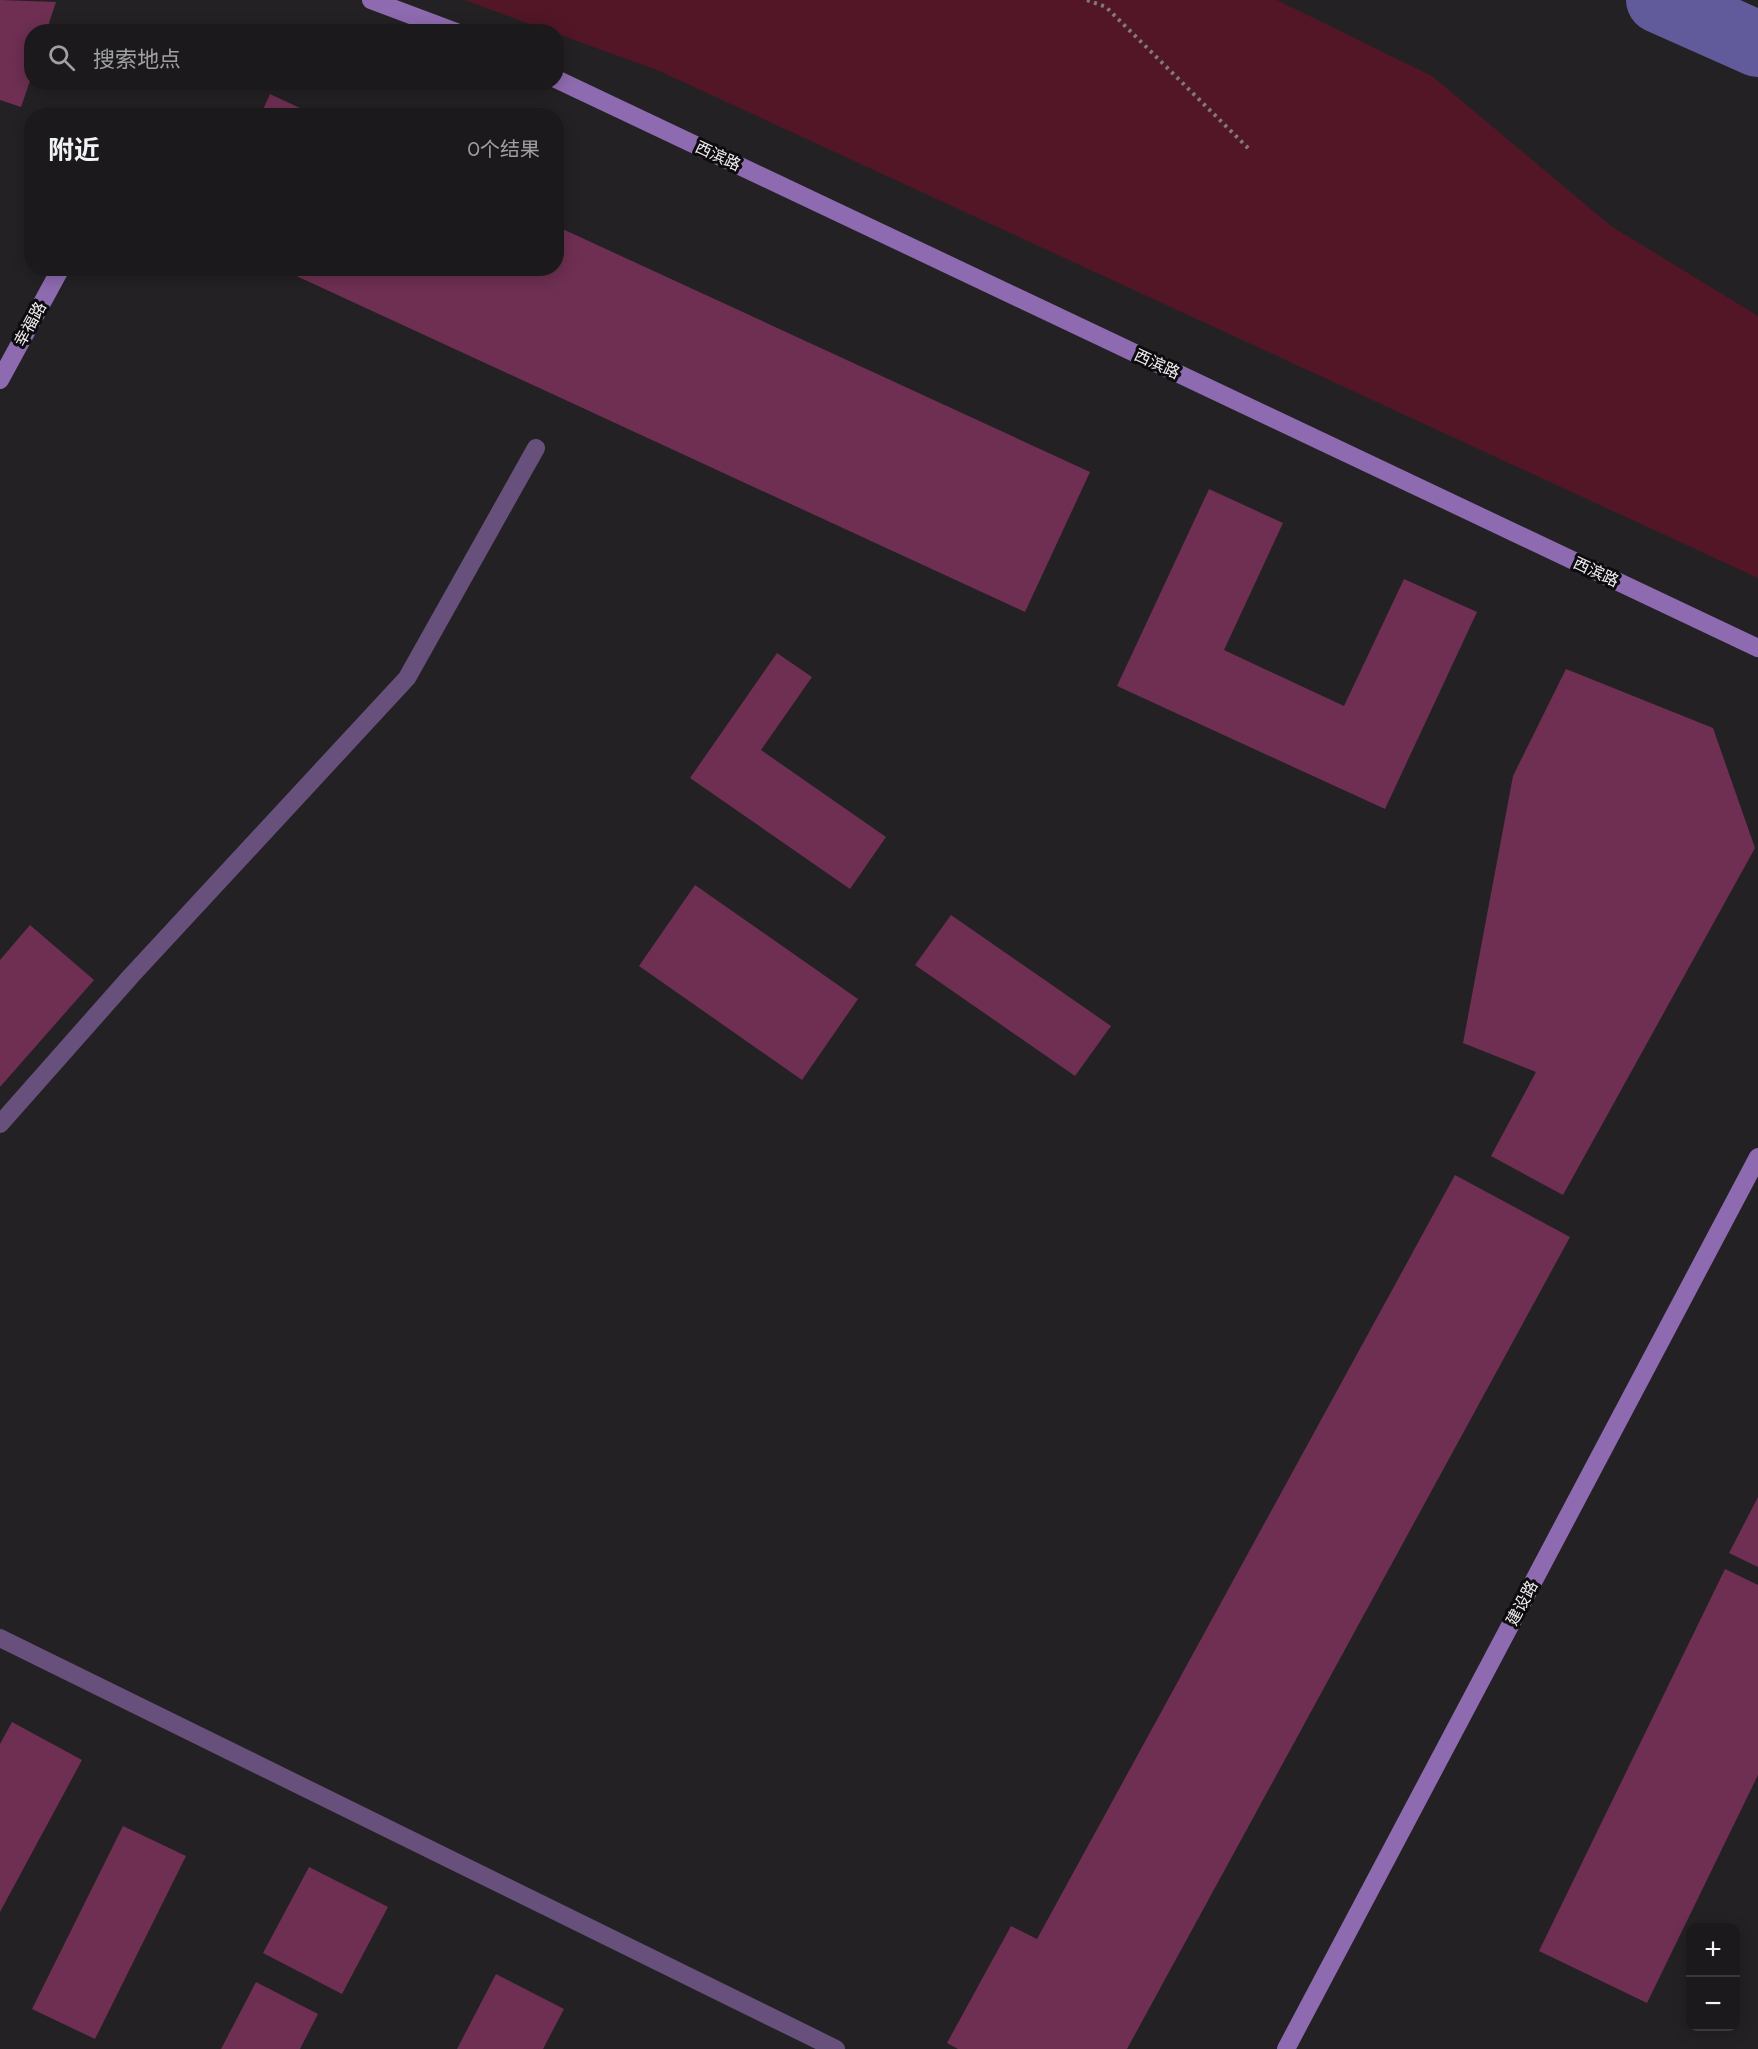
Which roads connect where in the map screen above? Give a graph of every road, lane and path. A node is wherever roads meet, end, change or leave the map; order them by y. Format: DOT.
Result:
graph roads {
  1 [pos="371,0"];
  2 [pos="1087,0"];
  3 [pos="435,24"];
  4 [pos="564,83"];
  5 [pos="1250,149"];
  6 [pos="57,276"];
  7 [pos="0,380"];
  8 [pos="537,448"];
  9 [pos="1758,648"];
  10 [pos="0,1124"];
  11 [pos="1758,1157"];
  12 [pos="0,1638"];
  13 [pos="836,2049"];
  14 [pos="1286,2049"];
  1 -- 3 [label="main road"];
  2 -- 5 [label="path"];
  4 -- 9 [label="main road, 西滨路"];
  6 -- 7 [label="main road, 幸福路"];
  8 -- 10 [label="street"];
  11 -- 14 [label="main road, 建设路"];
  12 -- 13 [label="street"];
}
